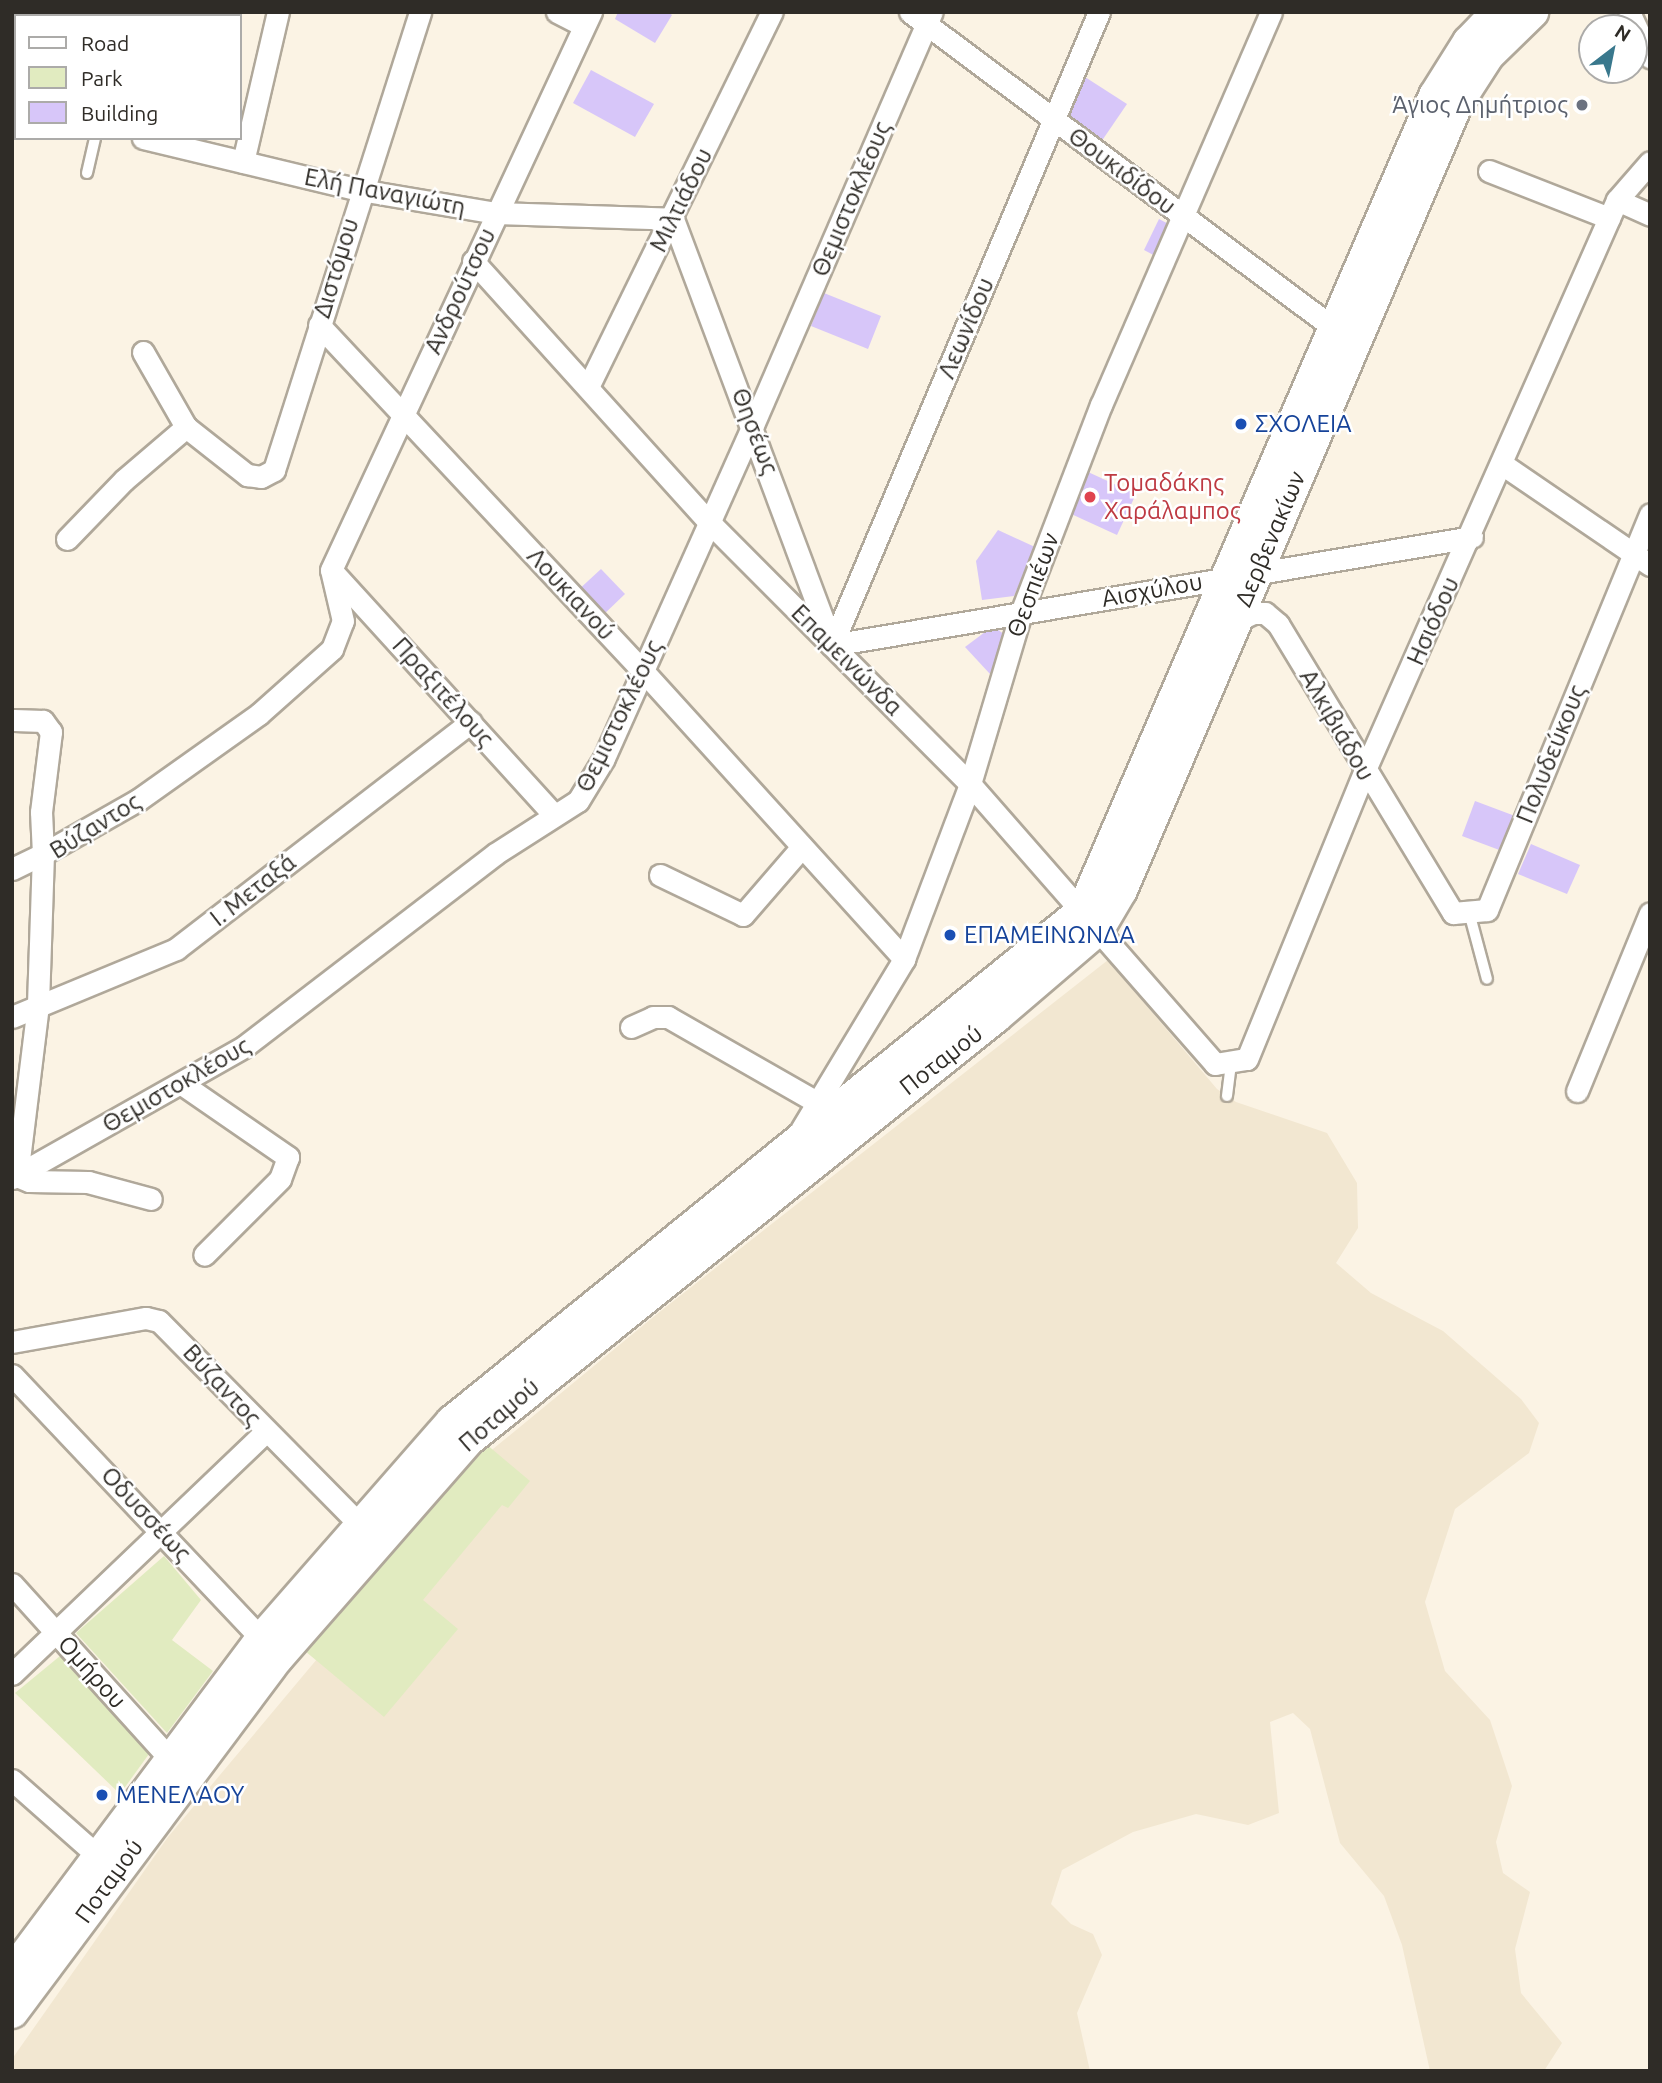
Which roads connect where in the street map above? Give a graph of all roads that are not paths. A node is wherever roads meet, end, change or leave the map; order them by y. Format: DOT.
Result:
graph roads {
  1 [pos="278,12"];
  2 [pos="419,12"];
  3 [pos="557,12"];
  4 [pos="772,12"];
  5 [pos="1099,12"];
  6 [pos="1271,12"];
  7 [pos="1532,12"];
  8 [pos="1629,12"];
  9 [pos="1493,14"];
  10 [pos="923,16"];
  11 [pos="587,19"];
  12 [pos="1650,57"];
  13 [pos="1054,120"];
  14 [pos="95,140"];
  15 [pos="151,140"];
  16 [pos="243,162"];
  17 [pos="1650,162"];
  18 [pos="1489,171"];
  19 [pos="87,173"];
  20 [pos="360,190"];
  21 [pos="1613,209"];
  22 [pos="496,214"];
  23 [pos="1650,215"];
  24 [pos="1185,218"];
  25 [pos="673,219"];
  26 [pos="473,261"];
  27 [pos="319,325"];
  28 [pos="1335,329"];
  29 [pos="143,352"];
  30 [pos="588,387"];
  31 [pos="404,414"];
  32 [pos="753,425"];
  33 [pos="186,427"];
  34 [pos="1502,464"];
  35 [pos="1650,514"];
  36 [pos="708,521"];
  37 [pos="1472,537"];
  38 [pos="67,539"];
  39 [pos="1642,560"];
  40 [pos="331,570"];
  41 [pos="1241,575"];
  42 [pos="1021,613"];
  43 [pos="1236,621"];
  44 [pos="832,645"];
  45 [pos="643,671"];
  46 [pos="14,720"];
  47 [pos="471,722"];
  48 [pos="1364,772"];
  49 [pos="970,784"];
  50 [pos="554,815"];
  51 [pos="802,847"];
  52 [pos="43,854"];
  53 [pos="12,869"];
  54 [pos="660,875"];
  55 [pos="1469,912"];
  56 [pos="1650,913"];
  57 [pos="1091,920"];
  58 [pos="904,959"];
  59 [pos="1487,979"];
  60 [pos="38,1004"];
  61 [pos="12,1017"];
  62 [pos="631,1027"];
  63 [pos="1223,1063"];
  64 [pos="182,1084"];
  65 [pos="1577,1091"];
  66 [pos="1227,1096"];
  67 [pos="818,1103"];
  68 [pos="788,1151"];
  69 [pos="15,1177"];
  70 [pos="151,1199"];
  71 [pos="204,1255"];
  72 [pos="12,1342"];
  73 [pos="12,1375"];
  74 [pos="265,1432"];
  75 [pos="360,1525"];
  76 [pos="163,1531"];
  77 [pos="12,1584"];
  78 [pos="56,1632"];
  79 [pos="270,1648"];
  80 [pos="12,1674"];
  81 [pos="171,1760"];
  82 [pos="12,1780"];
  83 [pos="98,1856"];
  84 [pos="18,1955"];
  85 [pos="12,2012"];
  1 -- 16 [label="street"];
  2 -- 20 [label="street, Διστόμου"];
  3 -- 11 [label="street"];
  4 -- 25 [label="street, Μιλτιάδου"];
  5 -- 13 [label="street, Λεωνίδου"];
  6 -- 24 [label="street, Θεσπιέων"];
  7 -- 41 [label="street, Δερβενακίων"];
  8 -- 12 [label="street"];
  9 -- 28 [label="street, Δερβενακίων"];
  10 -- 13 [label="street, Θουκιδίδου"];
  10 -- 32 [label="street, Θεμιστοκλέους"];
  11 -- 22 [label="street, Ανδρούτσου"];
  13 -- 24 [label="street, Θουκιδίδου"];
  13 -- 44 [label="street, Λεωνίδου"];
  14 -- 19 [label="lane"];
  15 -- 16 [label="street, Ελή Παναγιώτη"];
  16 -- 20 [label="street, Ελή Παναγιώτη"];
  17 -- 21 [label="street, Ησιόδου"];
  18 -- 21 [label="street"];
  20 -- 22 [label="street, Ελή Παναγιώτη"];
  20 -- 27 [label="street, Διστόμου"];
  21 -- 23 [label="street"];
  21 -- 34 [label="street, Ησιόδου"];
  22 -- 25 [label="street, Ελή Παναγιώτη"];
  22 -- 26 [label="street, Ανδρούτσου"];
  24 -- 28 [label="street, Θουκιδίδου"];
  24 -- 42 [label="street, Θεσπιέων"];
  25 -- 30 [label="street, Μιλτιάδου"];
  25 -- 32 [label="street, Θησέως"];
  26 -- 30 [label="street, Επαμεινώνδα"];
  26 -- 31 [label="street, Ανδρούτσου"];
  27 -- 31 [label="street, Λουκιανού"];
  27 -- 33 [label="street, Διστόμου"];
  28 -- 41 [label="street, Δερβενακίων"];
  29 -- 33 [label="street"];
  30 -- 36 [label="street, Επαμεινώνδα"];
  31 -- 40 [label="street, Ανδρούτσου"];
  31 -- 45 [label="street, Λουκιανού"];
  32 -- 36 [label="street, Θεμιστοκλέους"];
  32 -- 44 [label="street, Θησέως"];
  33 -- 38 [label="street"];
  34 -- 37 [label="street, Ησιόδου"];
  34 -- 39 [label="street"];
  35 -- 39 [label="street, Πολυδεύκους"];
  36 -- 44 [label="street, Επαμεινώνδα"];
  36 -- 45 [label="street, Θεμιστοκλέους"];
  37 -- 41 [label="street, Αισχύλου"];
  37 -- 48 [label="street, Ησιόδου"];
  39 -- 55 [label="street, Πολυδεύκους"];
  40 -- 47 [label="street, Πραξιτέλους"];
  40 -- 52 [label="street, Βύζαντος"];
  41 -- 42 [label="street, Αισχύλου"];
  41 -- 43 [label="street, Δερβενακίων"];
  41 -- 57 [label="street, Δερβενακίων"];
  42 -- 44 [label="street, Αισχύλου"];
  42 -- 49 [label="street, Θεσπιέων"];
  43 -- 48 [label="street, Αλκιβιάδου"];
  43 -- 57 [label="street, Δερβενακίων"];
  44 -- 49 [label="street, Επαμεινώνδα"];
  45 -- 50 [label="street, Θεμιστοκλέους"];
  45 -- 51 [label="street, Λουκιανού"];
  46 -- 52 [label="street"];
  47 -- 50 [label="street, Πραξιτέλους"];
  47 -- 60 [label="street, Ι. Μεταξά"];
  48 -- 55 [label="street, Αλκιβιάδου"];
  48 -- 63 [label="street, Ησιόδου"];
  49 -- 57 [label="street, Επαμεινώνδα"];
  49 -- 58 [label="street, Θεσπιέων"];
  50 -- 64 [label="street, Θεμιστοκλέους"];
  51 -- 54 [label="street"];
  51 -- 58 [label="street, Λουκιανού"];
  52 -- 53 [label="street"];
  52 -- 60 [label="street, Βύζαντος"];
  55 -- 59 [label="lane"];
  56 -- 65 [label="street"];
  57 -- 63 [label="street, Επαμεινώνδα"];
  57 -- 68 [label="street, Ποταμού"];
  57 -- 79 [label="street, Ποταμού"];
  58 -- 67 [label="street, Θεσπιέων"];
  60 -- 61 [label="street, Ι. Μεταξά"];
  60 -- 69 [label="street, Βύζαντος"];
  62 -- 67 [label="street"];
  63 -- 66 [label="lane"];
  64 -- 69 [label="street, Θεμιστοκλέους"];
  64 -- 71 [label="street"];
  67 -- 68 [label="street, Θεσπιέων"];
  68 -- 75 [label="street, Ποταμού"];
  69 -- 70 [label="street"];
  72 -- 74 [label="street, Βύζαντος"];
  73 -- 76 [label="street, Οδυσσέως"];
  74 -- 75 [label="street, Βύζαντος"];
  74 -- 76 [label="street"];
  75 -- 79 [label="street, Ποταμού"];
  76 -- 78 [label="street"];
  76 -- 79 [label="street, Οδυσσέως"];
  77 -- 78 [label="street, Ομήρου"];
  78 -- 80 [label="street"];
  78 -- 81 [label="street, Ομήρου"];
  79 -- 81 [label="street, Ποταμού"];
  79 -- 85 [label="street, Ποταμού"];
  81 -- 83 [label="street, Ποταμού"];
  82 -- 83 [label="street"];
  83 -- 84 [label="street, Ποταμού"];
}
